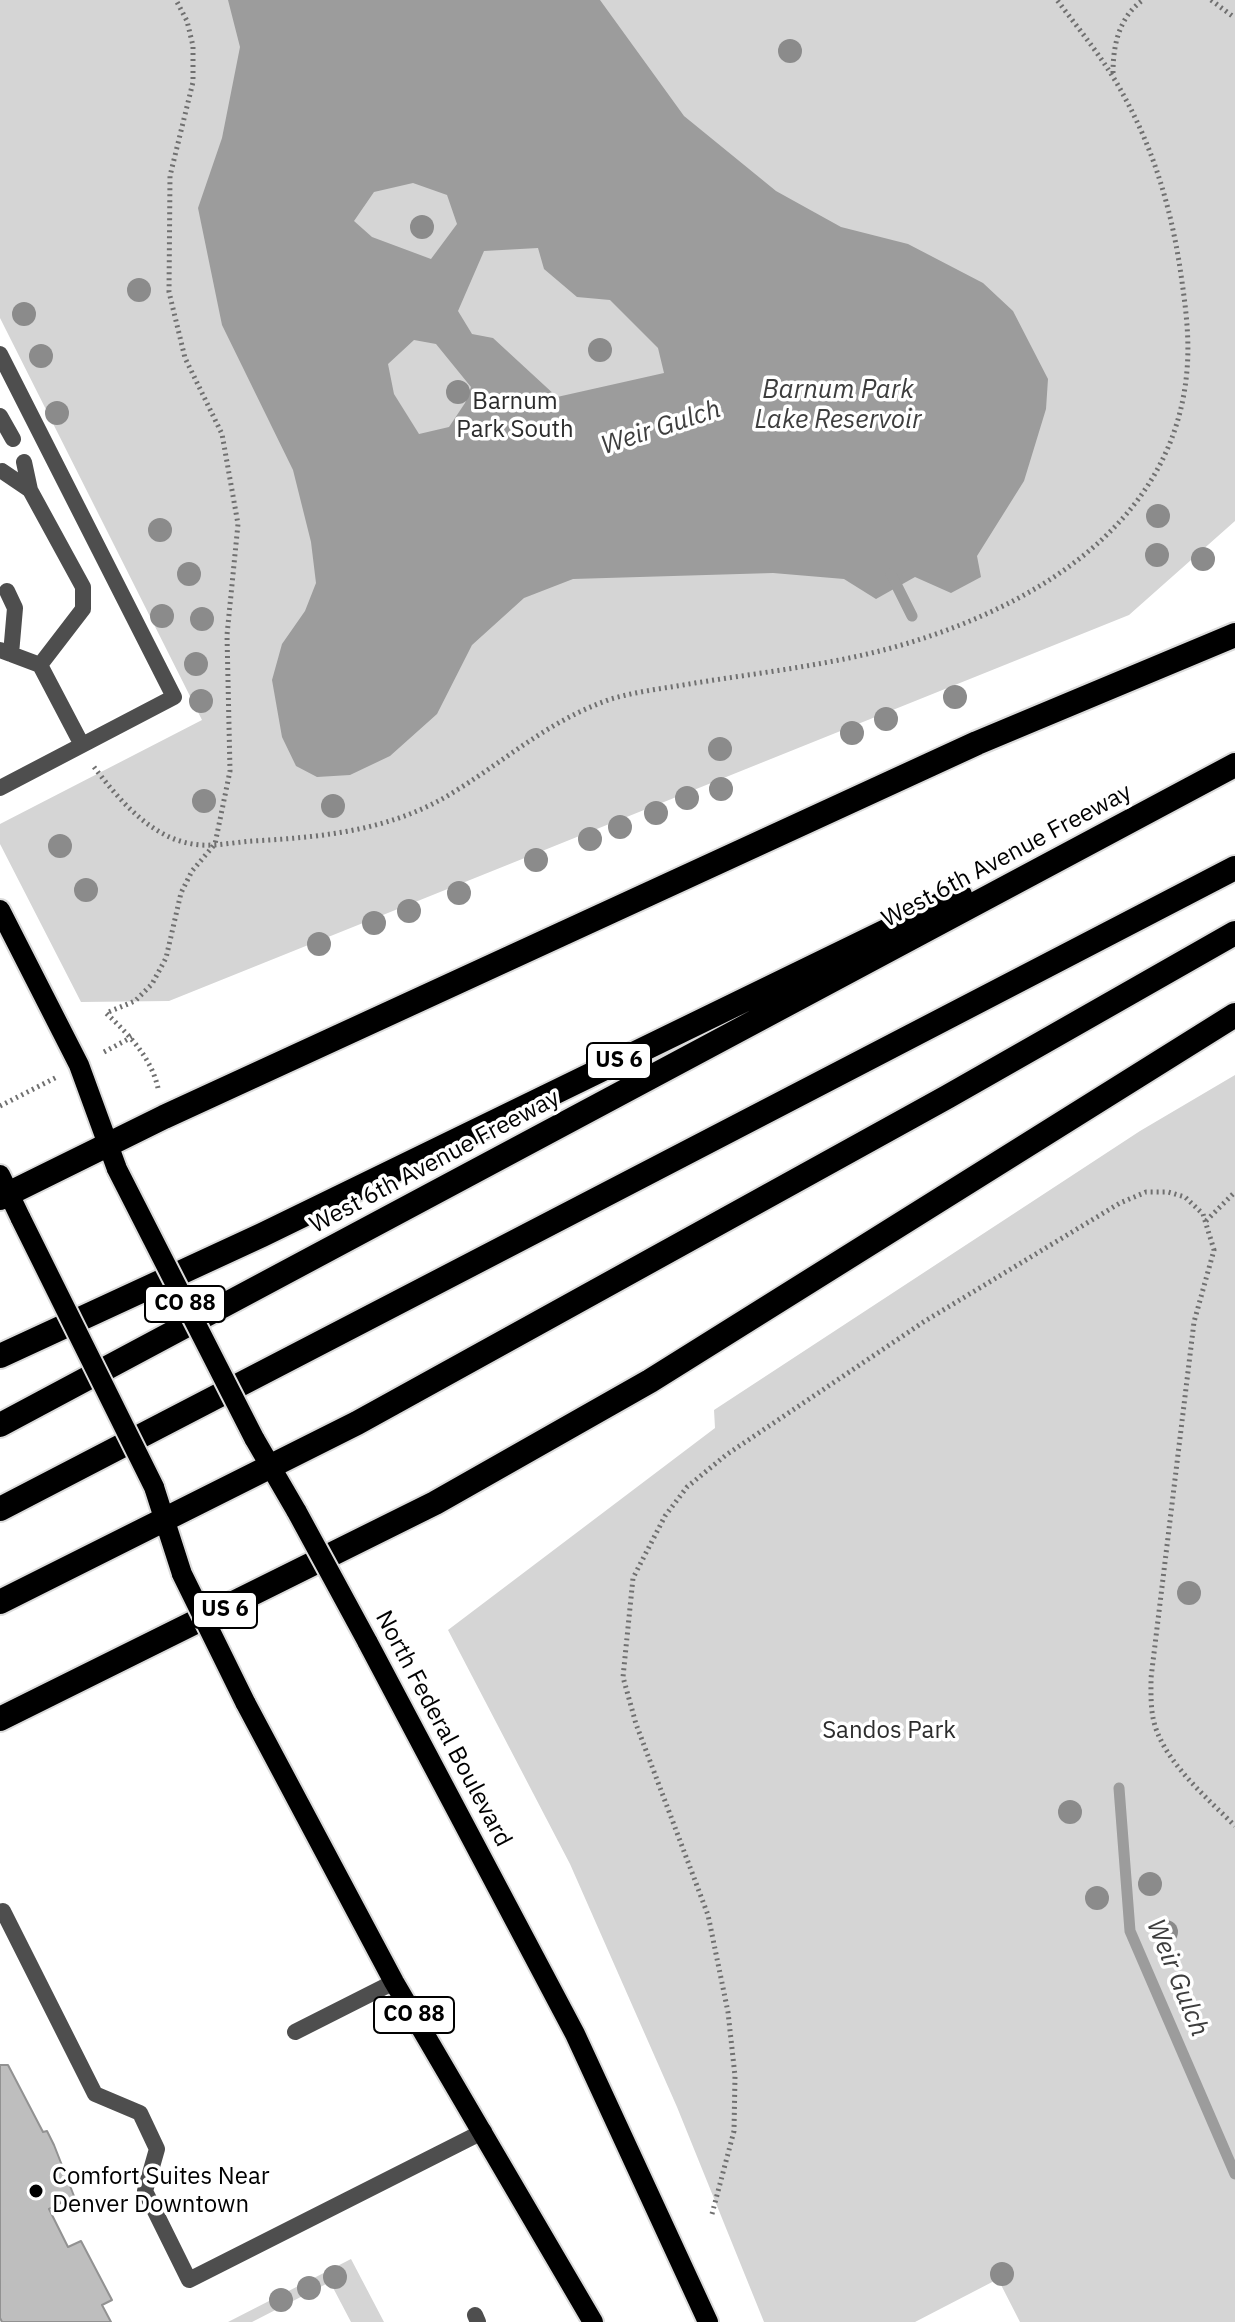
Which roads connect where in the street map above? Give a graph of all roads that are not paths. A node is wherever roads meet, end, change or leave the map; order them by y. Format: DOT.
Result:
graph roads {
  1 [pos="0,354"];
  2 [pos="0,416"];
  3 [pos="13,439"];
  4 [pos="24,462"];
  5 [pos="2,471"];
  6 [pos="30,490"];
  7 [pos="7,591"];
  8 [pos="1235,635"];
  9 [pos="5,652"];
  10 [pos="40,665"];
  11 [pos="82,745"];
  12 [pos="1235,763"];
  13 [pos="0,788"];
  14 [pos="1235,868"];
  15 [pos="0,910"];
  16 [pos="1235,933"];
  17 [pos="1235,1015"];
  18 [pos="107,1144"];
  19 [pos="3,1189"];
  20 [pos="0,1356"];
  21 [pos="0,1425"];
  22 [pos="270,1467"];
  23 [pos="0,1509"];
  24 [pos="164,1520"];
  25 [pos="0,1602"];
  26 [pos="0,1719"];
  27 [pos="3,1911"];
  28 [pos="394,1982"];
  29 [pos="295,2032"];
  30 [pos="484,2131"];
  31 [pos="593,2322"];
  32 [pos="708,2322"];
  1 -- 11 [label="lane"];
  2 -- 3 [label="lane"];
  4 -- 6 [label="lane"];
  5 -- 6 [label="lane"];
  6 -- 10 [label="lane"];
  7 -- 9 [label="lane"];
  8 -- 18 [label="highway"];
  9 -- 10 [label="lane"];
  10 -- 11 [label="lane"];
  11 -- 13 [label="lane"];
  12 -- 20 [label="highway, US 6"];
  12 -- 21 [label="highway, West 6th Avenue Freeway"];
  14 -- 23 [label="highway"];
  15 -- 18 [label="main road, CO 88"];
  16 -- 22 [label="highway"];
  17 -- 26 [label="highway, US 6"];
  18 -- 19 [label="highway"];
  18 -- 22 [label="main road, North Federal Boulevard / CO 88, bridge"];
  19 -- 24 [label="main road, CO 88, bridge"];
  22 -- 24 [label="highway"];
  22 -- 32 [label="main road, North Federal Boulevard / CO 88, bridge"];
  24 -- 25 [label="highway"];
  24 -- 28 [label="main road, CO 88, bridge"];
  27 -- 30 [label="lane"];
  28 -- 29 [label="lane"];
  28 -- 30 [label="main road, CO 88"];
  30 -- 31 [label="main road, CO 88"];
}
